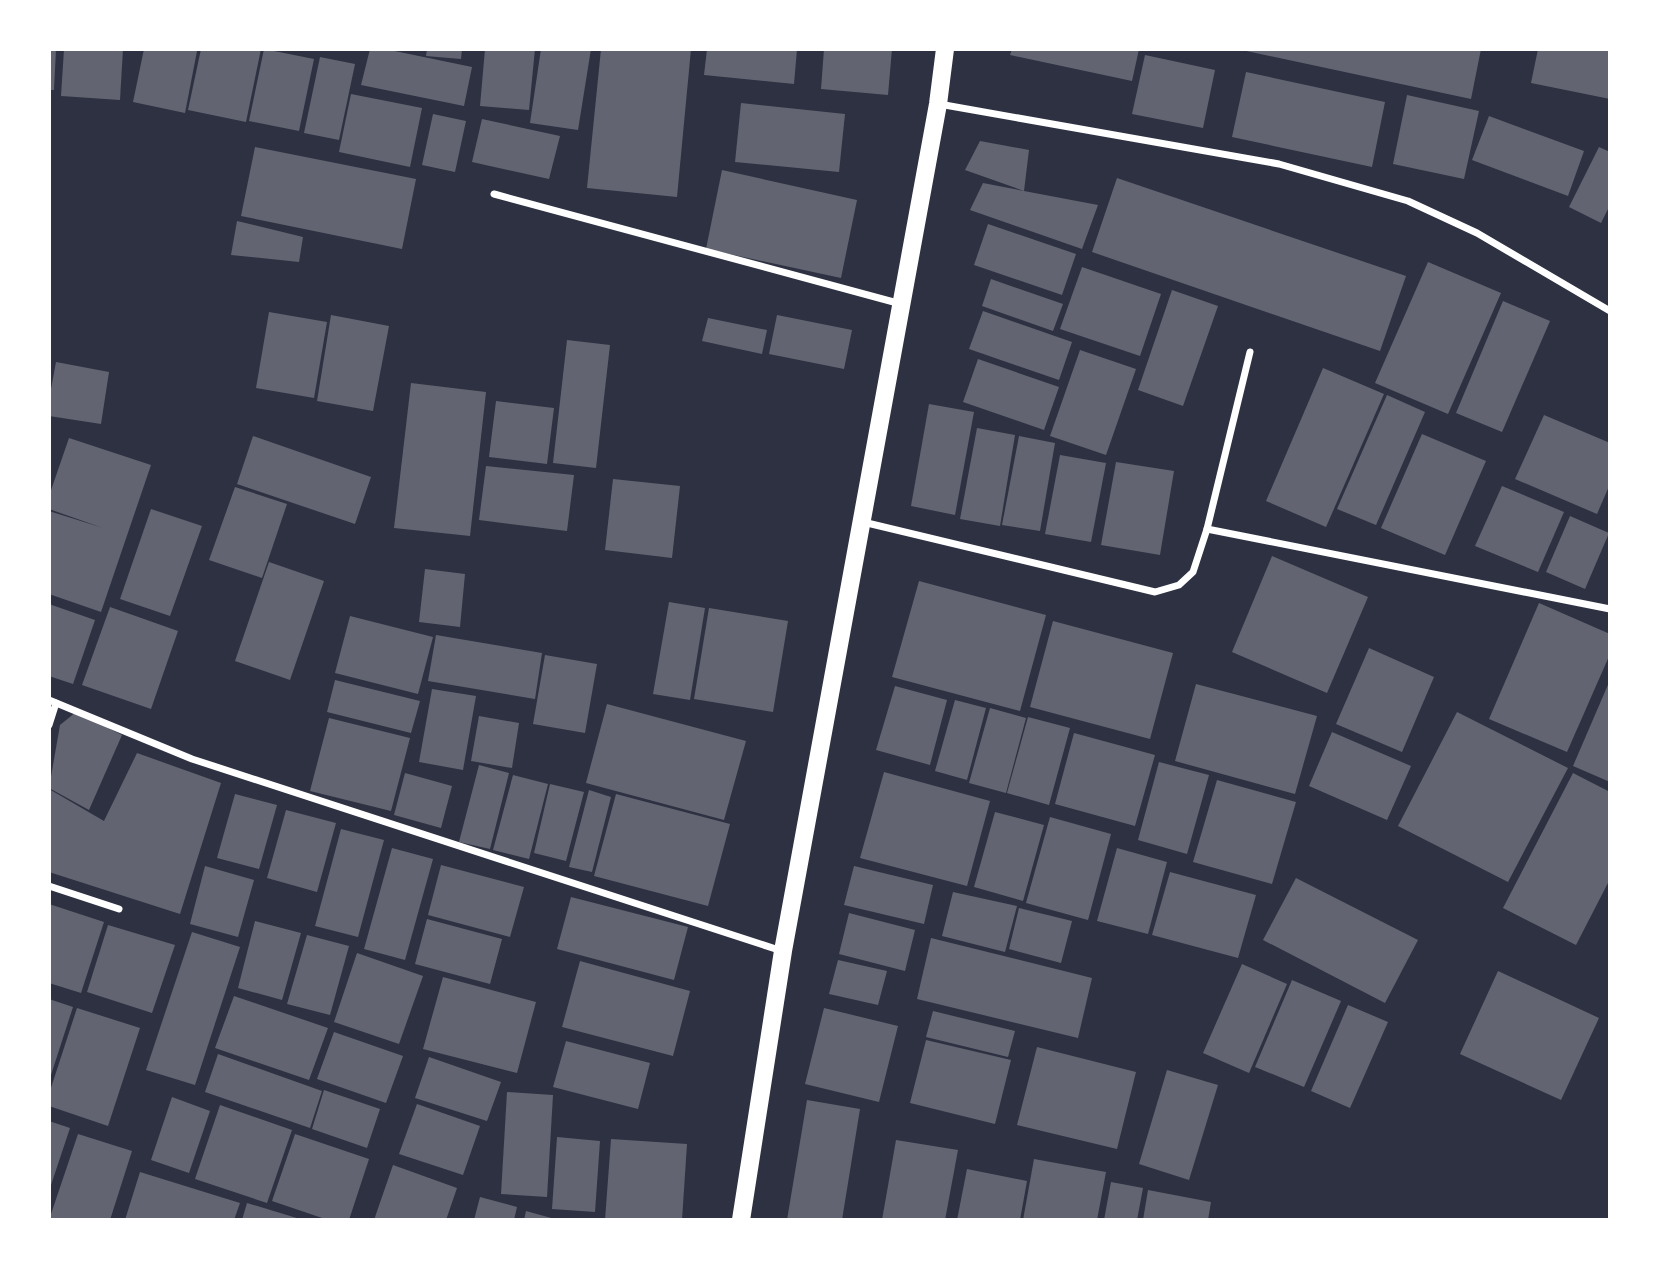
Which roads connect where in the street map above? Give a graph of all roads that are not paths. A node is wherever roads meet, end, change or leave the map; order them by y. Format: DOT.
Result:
graph roads {
  1 [pos="945,49"];
  2 [pos="938,104"];
  3 [pos="494,194"];
  4 [pos="902,304"];
  5 [pos="1610,311"];
  6 [pos="1250,352"];
  7 [pos="862,522"];
  8 [pos="1207,529"];
  9 [pos="1610,609"];
  10 [pos="53,701"];
  11 [pos="49,725"];
  12 [pos="49,886"];
  13 [pos="119,909"];
  14 [pos="783,951"];
  15 [pos="741,1220"];
  1 -- 2 [label="main road"];
  2 -- 4 [label="main road"];
  2 -- 5 [label="street"];
  3 -- 4 [label="street"];
  4 -- 7 [label="main road"];
  6 -- 8 [label="street"];
  7 -- 8 [label="street"];
  7 -- 14 [label="main road"];
  8 -- 9 [label="street"];
  10 -- 11 [label="street"];
  10 -- 14 [label="street"];
  12 -- 13 [label="street"];
  14 -- 15 [label="main road"];
}
